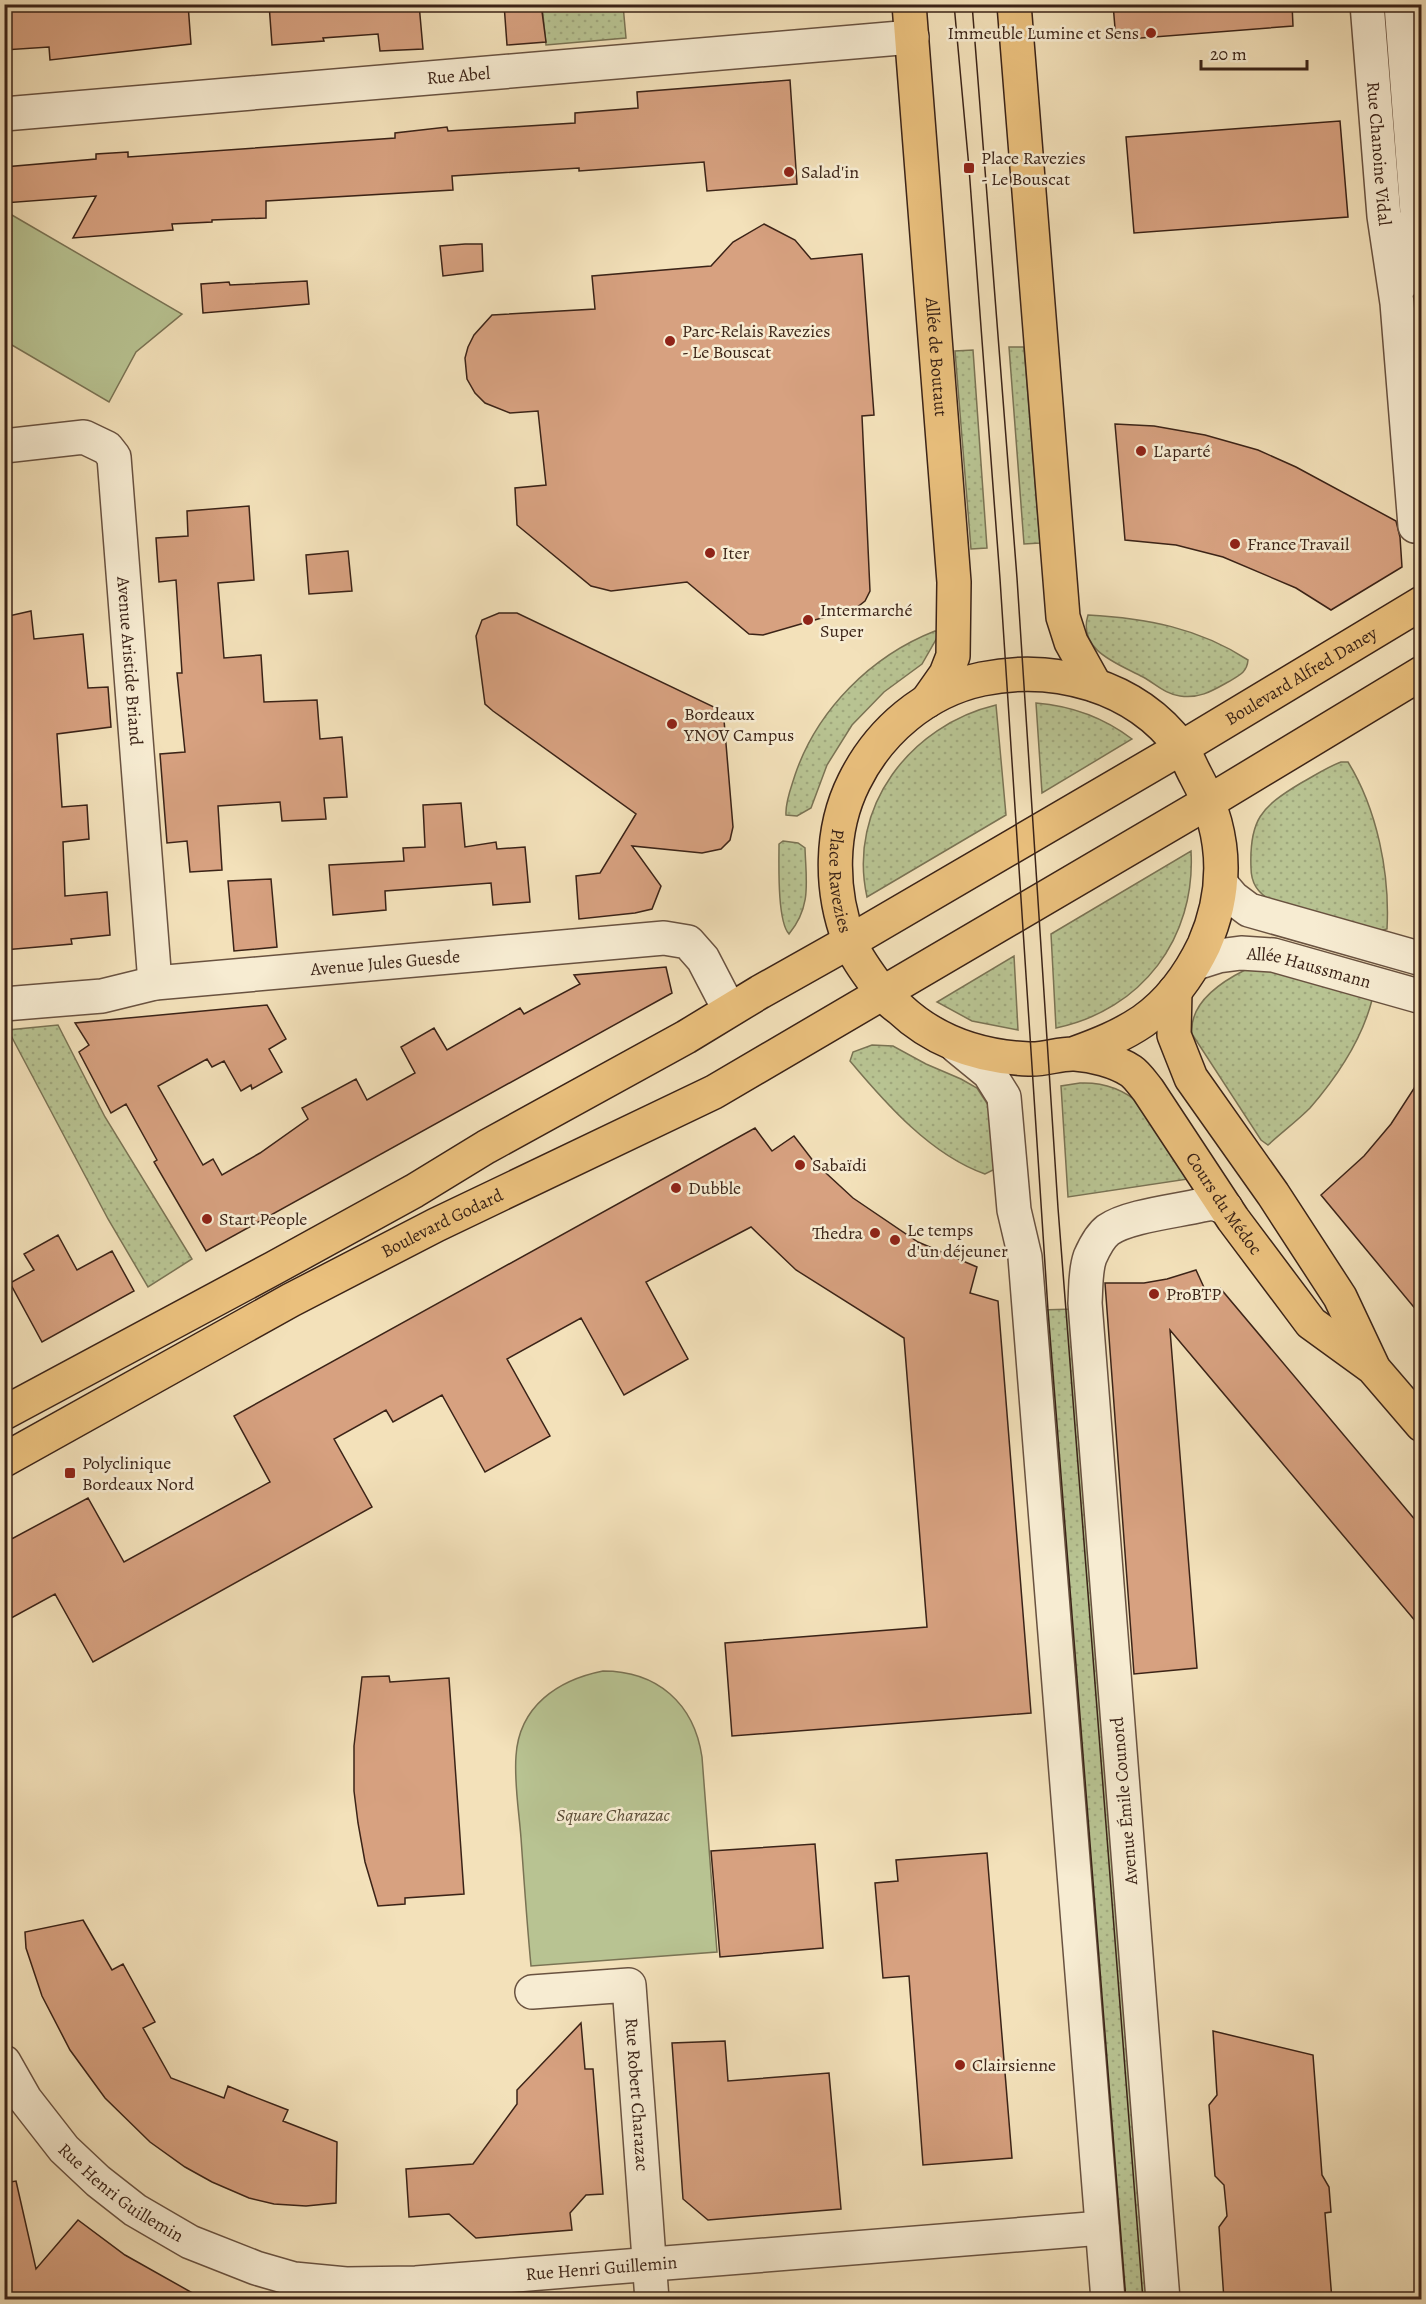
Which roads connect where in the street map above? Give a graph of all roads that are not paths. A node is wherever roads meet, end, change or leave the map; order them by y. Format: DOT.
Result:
graph roads {
  1 [pos="909,4"];
  2 [pos="1014,4"];
  3 [pos="1367,4"];
  4 [pos="1401,4"];
  5 [pos="912,37"];
  6 [pos="4,114"];
  7 [pos="1397,303"];
  8 [pos="4,446"];
  9 [pos="1415,526"];
  10 [pos="1422,603"];
  11 [pos="1422,673"];
  12 [pos="1095,685"];
  13 [pos="927,701"];
  14 [pos="1181,748"];
  15 [pos="1210,801"];
  16 [pos="1221,884"];
  17 [pos="849,942"];
  18 [pos="1422,959"];
  19 [pos="1196,963"];
  20 [pos="155,983"];
  21 [pos="1175,991"];
  22 [pos="882,993"];
  23 [pos="1422,997"];
  24 [pos="4,1004"];
  25 [pos="729,1010"];
  26 [pos="956,1046"];
  27 [pos="1073,1054"];
  28 [pos="1226,1208"];
  29 [pos="1373,1368"];
  30 [pos="4,1413"];
  31 [pos="1422,1425"];
  32 [pos="4,1460"];
  33 [pos="532,1992"];
  34 [pos="4,2061"];
  35 [pos="1102,2228"];
  36 [pos="650,2264"];
  37 [pos="652,2300"];
  38 [pos="1108,2300"];
  39 [pos="1163,2300"];
  1 -- 5 [label="main road, Allée de Boutaut"];
  2 -- 12 [label="main road"];
  3 -- 7 [label="street, Rue Chanoine Vidal"];
  4 -- 7 [label="street, Rue Chanoine Vidal"];
  5 -- 6 [label="street, Rue Abel"];
  5 -- 13 [label="main road, Allée de Boutaut"];
  7 -- 9 [label="street, Rue Chanoine Vidal"];
  8 -- 20 [label="street, Avenue Aristide Briand"];
  10 -- 14 [label="main road, Boulevard Alfred Daney"];
  11 -- 15 [label="main road"];
  12 -- 13 [label="main road, Place Ravezies"];
  12 -- 14 [label="main road, Place Ravezies"];
  13 -- 17 [label="main road, Place Ravezies"];
  14 -- 15 [label="main road, Place Ravezies"];
  14 -- 17 [label="main road, Place Ravezies"];
  15 -- 16 [label="main road, Place Ravezies"];
  15 -- 22 [label="main road"];
  16 -- 18 [label="street, Allée Haussmann"];
  16 -- 19 [label="main road, Place Ravezies"];
  17 -- 22 [label="main road, Place Ravezies"];
  17 -- 25 [label="main road"];
  19 -- 21 [label="main road, Place Ravezies"];
  19 -- 23 [label="street, Allée Haussmann"];
  20 -- 24 [label="street, Avenue Jules Guesde"];
  20 -- 25 [label="street, Avenue Jules Guesde"];
  21 -- 27 [label="main road, Place Ravezies"];
  21 -- 29 [label="main road, Cours du Médoc"];
  22 -- 26 [label="main road, Place Ravezies"];
  22 -- 32 [label="main road, Boulevard Godard"];
  25 -- 30 [label="main road"];
  26 -- 27 [label="main road, Place Ravezies"];
  26 -- 35 [label="street, Place Ravezies"];
  27 -- 28 [label="main road, Cours du Médoc"];
  28 -- 29 [label="main road, Cours du Médoc"];
  28 -- 39 [label="street, Avenue Émile Counord"];
  29 -- 31 [label="main road, Cours du Médoc"];
  33 -- 36 [label="street, Rue Robert Charazac"];
  34 -- 36 [label="street, Rue Henri Guillemin"];
  35 -- 36 [label="street, Rue Henri Guillemin"];
  35 -- 38 [label="street"];
  36 -- 37 [label="street, Rue Robert Charazac"];
}
